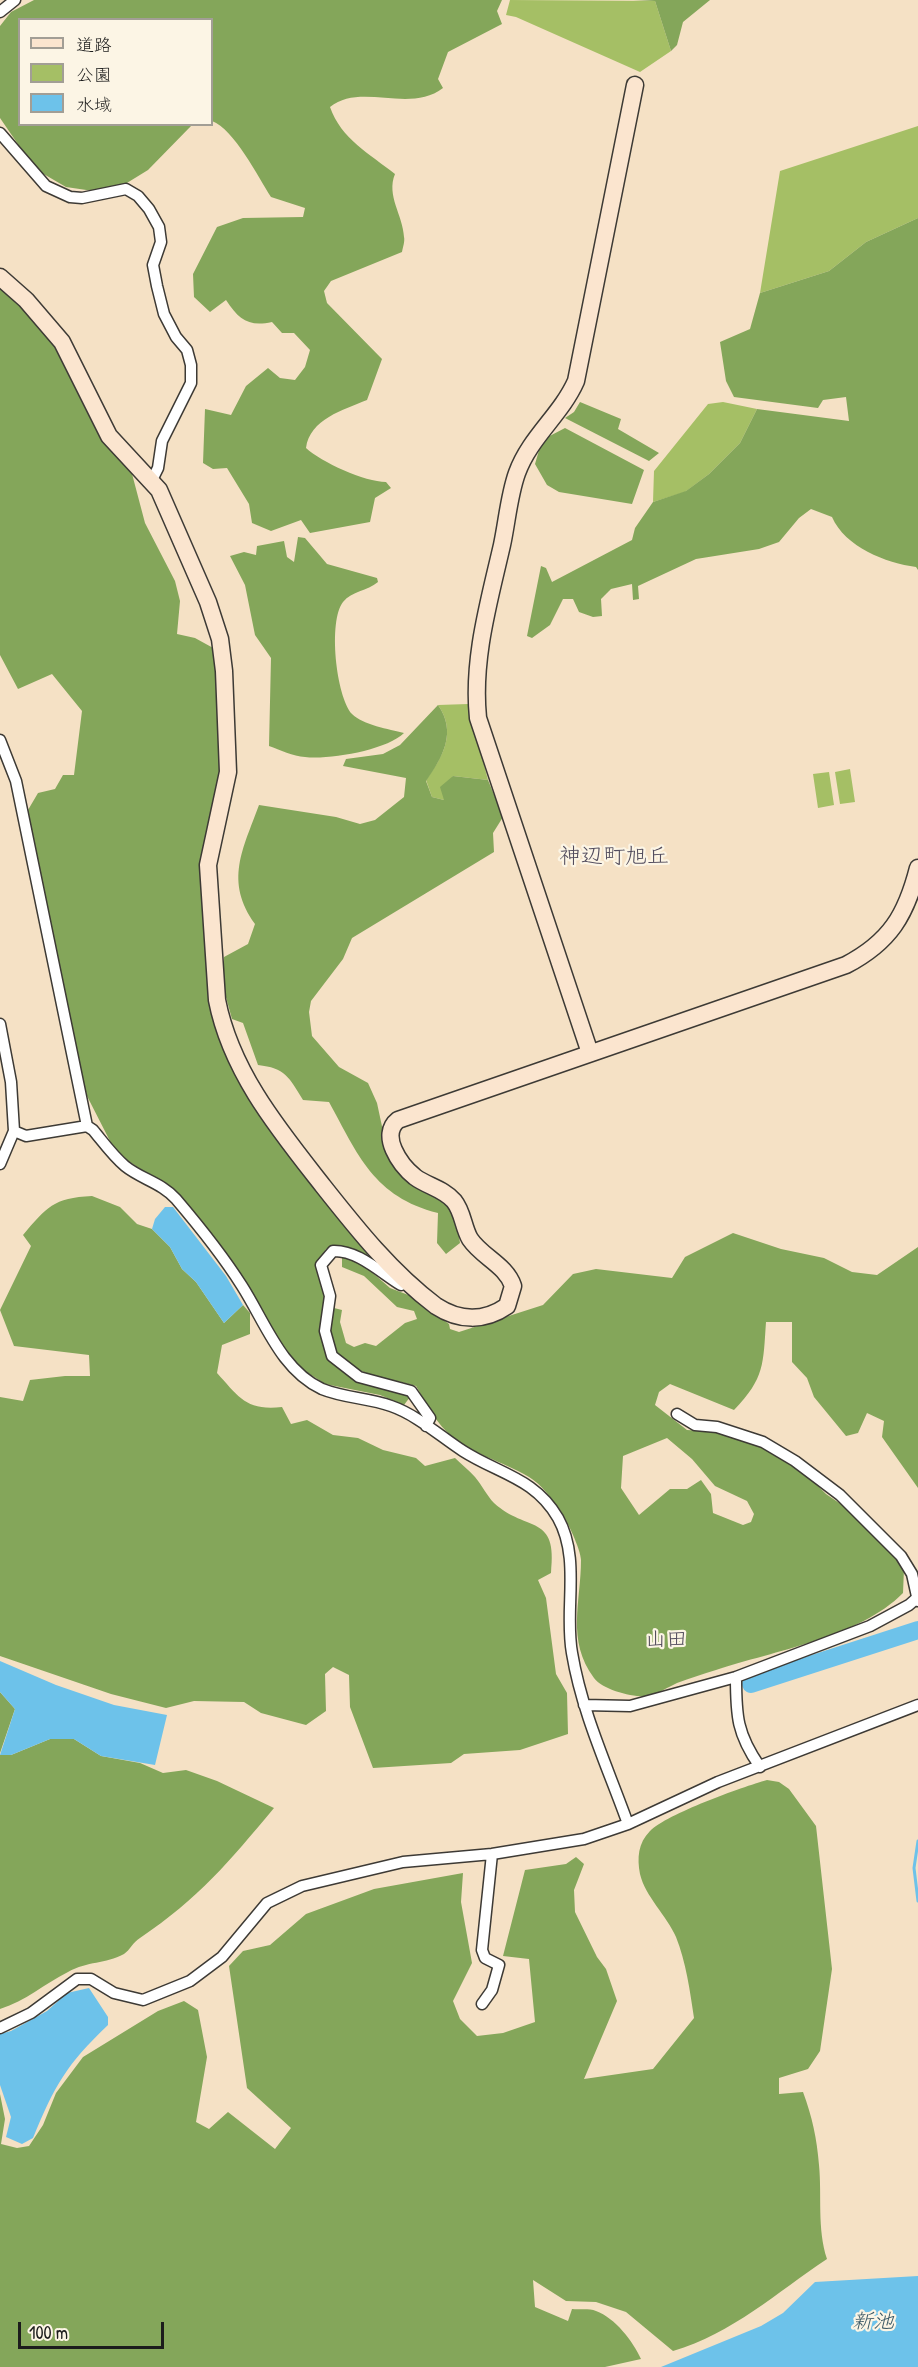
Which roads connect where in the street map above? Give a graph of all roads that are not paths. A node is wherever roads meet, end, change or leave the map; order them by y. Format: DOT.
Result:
graph roads {
  1 [pos="15,0"];
  2 [pos="0,12"];
  3 [pos="635,86"];
  4 [pos="0,133"];
  5 [pos="0,277"];
  6 [pos="152,480"];
  7 [pos="0,740"];
  8 [pos="918,868"];
  9 [pos="0,1024"];
  10 [pos="590,1053"];
  11 [pos="87,1126"];
  12 [pos="14,1131"];
  13 [pos="0,1164"];
  14 [pos="407,1281"];
  15 [pos="677,1414"];
  16 [pos="426,1426"];
  17 [pos="918,1598"];
  18 [pos="736,1677"];
  19 [pos="584,1705"];
  20 [pos="918,1705"];
  21 [pos="760,1767"];
  22 [pos="627,1821"];
  23 [pos="492,1854"];
  24 [pos="482,2004"];
  25 [pos="0,2028"];
  1 -- 2 [label="street"];
  3 -- 10 [label="street"];
  4 -- 6 [label="street"];
  5 -- 6 [label="street"];
  6 -- 14 [label="street"];
  7 -- 11 [label="street"];
  8 -- 10 [label="street"];
  9 -- 12 [label="street"];
  10 -- 14 [label="street"];
  11 -- 12 [label="street"];
  11 -- 16 [label="street"];
  12 -- 13 [label="street"];
  14 -- 16 [label="street"];
  15 -- 17 [label="street"];
  16 -- 19 [label="street"];
  17 -- 18 [label="street"];
  18 -- 19 [label="street"];
  18 -- 21 [label="street"];
  19 -- 22 [label="street"];
  20 -- 21 [label="street"];
  21 -- 22 [label="street"];
  22 -- 23 [label="street"];
  23 -- 24 [label="street"];
  23 -- 25 [label="street"];
}
